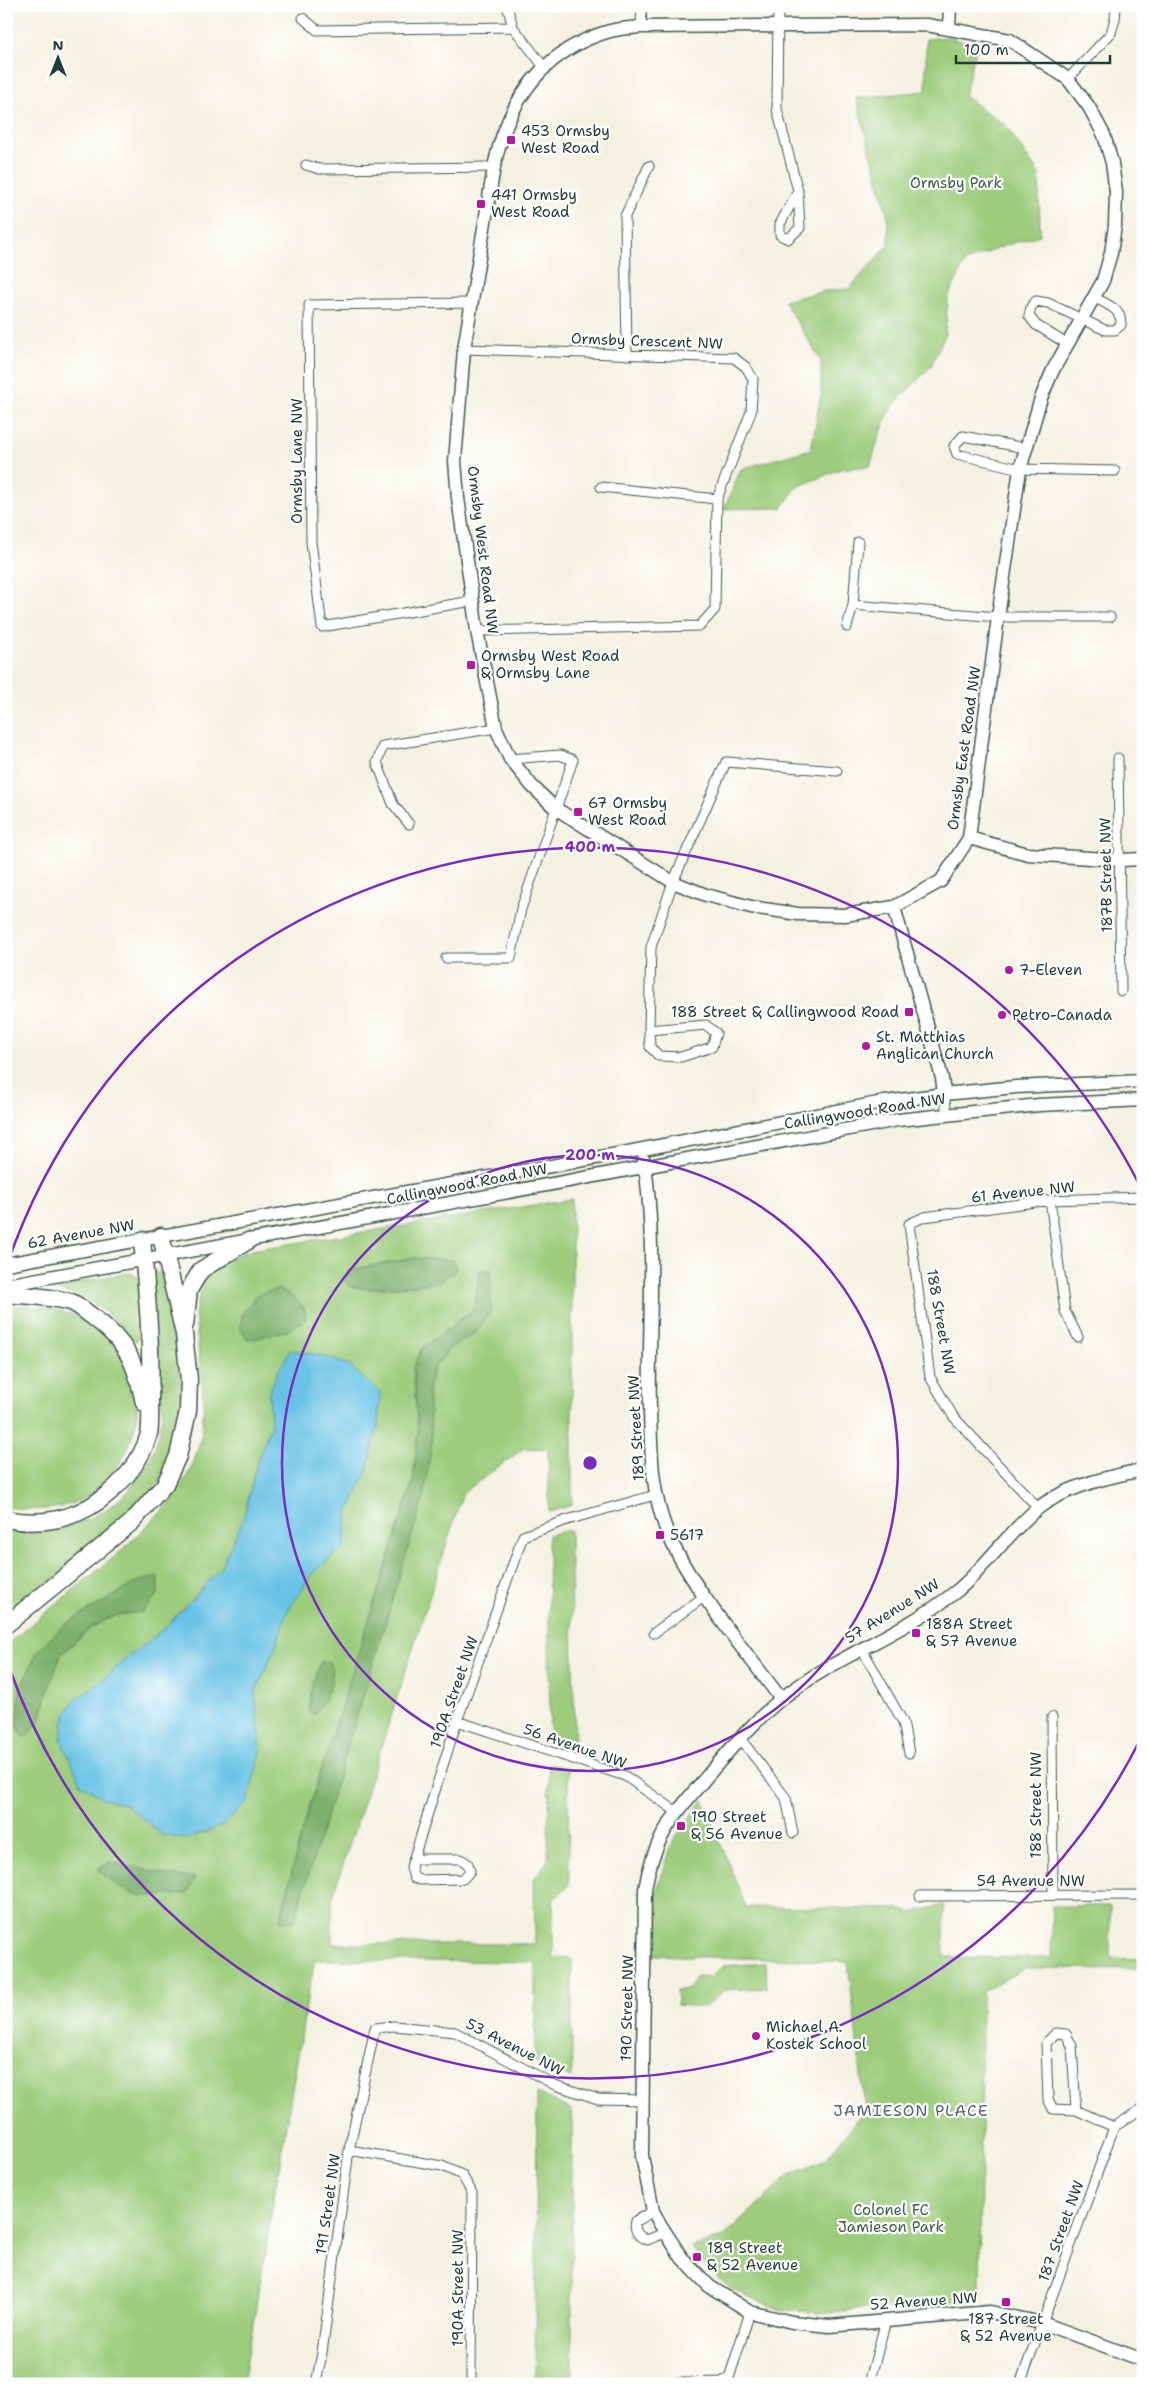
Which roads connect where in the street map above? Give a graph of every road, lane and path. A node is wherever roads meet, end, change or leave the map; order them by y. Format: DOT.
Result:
graph roads {
  1 [pos="507,6"];
  2 [pos="642,6"];
  3 [pos="778,6"];
  4 [pos="950,6"];
  5 [pos="1116,6"];
  6 [pos="304,18"];
  7 [pos="776,26"];
  8 [pos="513,27"];
  9 [pos="641,27"];
  10 [pos="949,28"];
  11 [pos="544,67"];
  12 [pos="1068,79"];
  13 [pos="306,165"];
  14 [pos="649,166"];
  15 [pos="494,167"];
  16 [pos="798,191"];
  17 [pos="1095,298"];
  18 [pos="472,303"];
  19 [pos="1083,318"];
  20 [pos="1067,344"];
  21 [pos="464,349"];
  22 [pos="627,355"];
  23 [pos="1025,448"];
  24 [pos="1020,470"];
  25 [pos="1115,471"];
  26 [pos="601,487"];
  27 [pos="717,499"];
  28 [pos="858,542"];
  29 [pos="472,601"];
  30 [pos="853,605"];
  31 [pos="998,617"];
  32 [pos="1110,617"];
  33 [pos="847,628"];
  34 [pos="477,631"];
  35 [pos="496,728"];
  36 [pos="1118,758"];
  37 [pos="510,759"];
  38 [pos="837,771"];
  39 [pos="555,808"];
  40 [pos="409,824"];
  41 [pos="969,838"];
  42 [pos="1143,859"];
  43 [pos="1121,860"];
  44 [pos="673,882"];
  45 [pos="894,907"];
  46 [pos="446,958"];
  47 [pos="1121,991"];
  48 [pos="649,1030"];
  49 [pos="1143,1081"];
  50 [pos="944,1094"];
  51 [pos="1143,1100"];
  52 [pos="947,1113"];
  53 [pos="642,1149"];
  54 [pos="645,1167"];
  55 [pos="1143,1197"];
  56 [pos="1050,1200"];
  57 [pos="909,1224"];
  58 [pos="162,1236"];
  59 [pos="142,1240"];
  60 [pos="248,1241"];
  61 [pos="166,1256"];
  62 [pos="144,1260"];
  63 [pos="6,1264"];
  64 [pos="6,1285"];
  65 [pos="6,1294"];
  66 [pos="184,1334"];
  67 [pos="1078,1337"];
  68 [pos="149,1433"];
  69 [pos="1143,1470"];
  70 [pos="655,1495"];
  71 [pos="1038,1508"];
  72 [pos="6,1519"];
  73 [pos="705,1596"];
  74 [pos="6,1625"];
  75 [pos="654,1633"];
  76 [pos="862,1649"];
  77 [pos="781,1699"];
  78 [pos="1052,1717"];
  79 [pos="457,1721"];
  80 [pos="740,1738"];
  81 [pos="909,1753"];
  82 [pos="676,1812"];
  83 [pos="793,1833"];
  84 [pos="415,1859"];
  85 [pos="1053,1894"];
  86 [pos="1143,1895"];
  87 [pos="920,1896"];
  88 [pos="375,2028"];
  89 [pos="642,2100"];
  90 [pos="1143,2108"];
  91 [pos="1076,2110"];
  92 [pos="1114,2127"];
  93 [pos="349,2150"];
  94 [pos="654,2211"];
  95 [pos="665,2233"];
  96 [pos="709,2286"];
  97 [pos="750,2312"];
  98 [pos="886,2320"];
  99 [pos="1042,2323"];
  100 [pos="1143,2360"];
  101 [pos="316,2384"];
  102 [pos="471,2384"];
  103 [pos="648,2384"];
  104 [pos="869,2384"];
  105 [pos="1020,2384"];
  1 -- 8 [label="street"];
  2 -- 9 [label="street"];
  3 -- 7 [label="street"];
  4 -- 10 [label="street"];
  5 -- 12 [label="street"];
  6 -- 8 [label="street"];
  7 -- 9 [label="street, Ormsby West Road NW"];
  7 -- 10 [label="street, Ormsby West Road NW"];
  7 -- 16 [label="street"];
  8 -- 11 [label="street"];
  9 -- 11 [label="street, Ormsby West Road NW"];
  10 -- 12 [label="street, Ormsby East Road NW"];
  11 -- 15 [label="street, Ormsby West Road NW"];
  12 -- 17 [label="street, Ormsby East Road NW"];
  13 -- 15 [label="street"];
  14 -- 22 [label="street"];
  15 -- 18 [label="street, Ormsby West Road NW"];
  16 -- 16 [label="street"];
  17 -- 19 [label="street, Ormsby East Road NW"];
  17 -- 19 [label="street"];
  18 -- 21 [label="street, Ormsby West Road NW"];
  18 -- 29 [label="street, Ormsby Lane NW"];
  19 -- 20 [label="street, Ormsby East Road NW"];
  19 -- 20 [label="street"];
  20 -- 23 [label="street, Ormsby East Road NW"];
  21 -- 22 [label="street, Ormsby Crescent NW"];
  21 -- 29 [label="street, Ormsby West Road NW"];
  22 -- 27 [label="street, Ormsby Crescent NW"];
  23 -- 24 [label="street, Ormsby East Road NW"];
  23 -- 24 [label="street"];
  24 -- 25 [label="street"];
  24 -- 31 [label="street, Ormsby East Road NW"];
  26 -- 27 [label="street"];
  27 -- 34 [label="street, Ormsby Crescent NW"];
  28 -- 30 [label="street"];
  29 -- 34 [label="street, Ormsby West Road NW"];
  30 -- 31 [label="street"];
  30 -- 33 [label="street"];
  31 -- 32 [label="street"];
  31 -- 41 [label="street, Ormsby East Road NW"];
  34 -- 35 [label="street, Ormsby West Road NW"];
  35 -- 37 [label="street, Ormsby West Road NW"];
  35 -- 40 [label="street"];
  36 -- 43 [label="street, 187B Street NW"];
  37 -- 39 [label="street, Ormsby West Road NW"];
  37 -- 39 [label="street"];
  38 -- 44 [label="street"];
  39 -- 44 [label="street, Ormsby West Road NW"];
  39 -- 46 [label="street"];
  41 -- 43 [label="street"];
  41 -- 45 [label="street, Ormsby East Road NW"];
  42 -- 43 [label="street"];
  43 -- 47 [label="street, 187B Street NW"];
  44 -- 45 [label="street, Ormsby West Road NW"];
  44 -- 48 [label="street"];
  45 -- 50 [label="street"];
  48 -- 48 [label="street"];
  49 -- 50 [label="street, Callingwood Road NW"];
  50 -- 52 [label="street"];
  50 -- 53 [label="street, Callingwood Road NW"];
  51 -- 52 [label="street, Callingwood Road NW"];
  52 -- 54 [label="street, Callingwood Road NW"];
  53 -- 54 [label="street, 189 Street NW"];
  53 -- 58 [label="street, Callingwood Road NW"];
  54 -- 60 [label="street, Callingwood Road NW"];
  54 -- 70 [label="street, 189 Street NW"];
  55 -- 56 [label="street, 61 Avenue NW"];
  56 -- 57 [label="street, 61 Avenue NW"];
  56 -- 67 [label="street"];
  57 -- 71 [label="street, 188 Street NW"];
  58 -- 59 [label="street, 62 Avenue NW"];
  58 -- 61 [label="highway"];
  59 -- 62 [label="highway"];
  59 -- 63 [label="street, 62 Avenue NW"];
  60 -- 61 [label="street, Callingwood Road NW"];
  60 -- 66 [label="highway"];
  61 -- 62 [label="street, Callingwood Road NW"];
  61 -- 66 [label="highway"];
  62 -- 64 [label="street, Callingwood Road NW"];
  62 -- 68 [label="highway"];
  65 -- 68 [label="highway"];
  66 -- 74 [label="highway"];
  68 -- 72 [label="highway"];
  69 -- 71 [label="street, 57 Avenue NW"];
  70 -- 73 [label="street, 189 Street NW"];
  70 -- 79 [label="street, 190A Street NW"];
  71 -- 76 [label="street, 57 Avenue NW"];
  73 -- 75 [label="street"];
  73 -- 77 [label="street, 189 Street NW"];
  76 -- 77 [label="street, 57 Avenue NW"];
  76 -- 81 [label="street"];
  77 -- 80 [label="street, 57 Avenue NW"];
  78 -- 85 [label="street, 188 Street NW"];
  79 -- 82 [label="street, 56 Avenue NW"];
  79 -- 84 [label="street, 190A Street NW"];
  80 -- 82 [label="street, 57 Avenue NW"];
  80 -- 83 [label="street"];
  82 -- 89 [label="street, 190 Street NW"];
  84 -- 84 [label="street, 190A Street NW"];
  85 -- 86 [label="street, 54 Avenue NW"];
  85 -- 87 [label="street, 54 Avenue NW"];
  88 -- 89 [label="street, 53 Avenue NW"];
  88 -- 93 [label="street, 191 Street NW"];
  89 -- 94 [label="street, 190 Street NW"];
  90 -- 92 [label="street"];
  91 -- 91 [label="street"];
  91 -- 92 [label="street"];
  92 -- 99 [label="street, 187 Street NW"];
  93 -- 101 [label="street, 191 Street NW"];
  93 -- 102 [label="street, 190A Street NW"];
  94 -- 95 [label="street, 190 Street NW"];
  94 -- 95 [label="street"];
  95 -- 96 [label="street, 190 Street NW"];
  96 -- 97 [label="street, 52 Avenue NW"];
  97 -- 98 [label="street, 52 Avenue NW"];
  97 -- 103 [label="street"];
  98 -- 99 [label="street, 52 Avenue NW"];
  98 -- 104 [label="street"];
  99 -- 100 [label="street, 52 Avenue NW"];
  99 -- 105 [label="street, 187 Street NW"];
}
